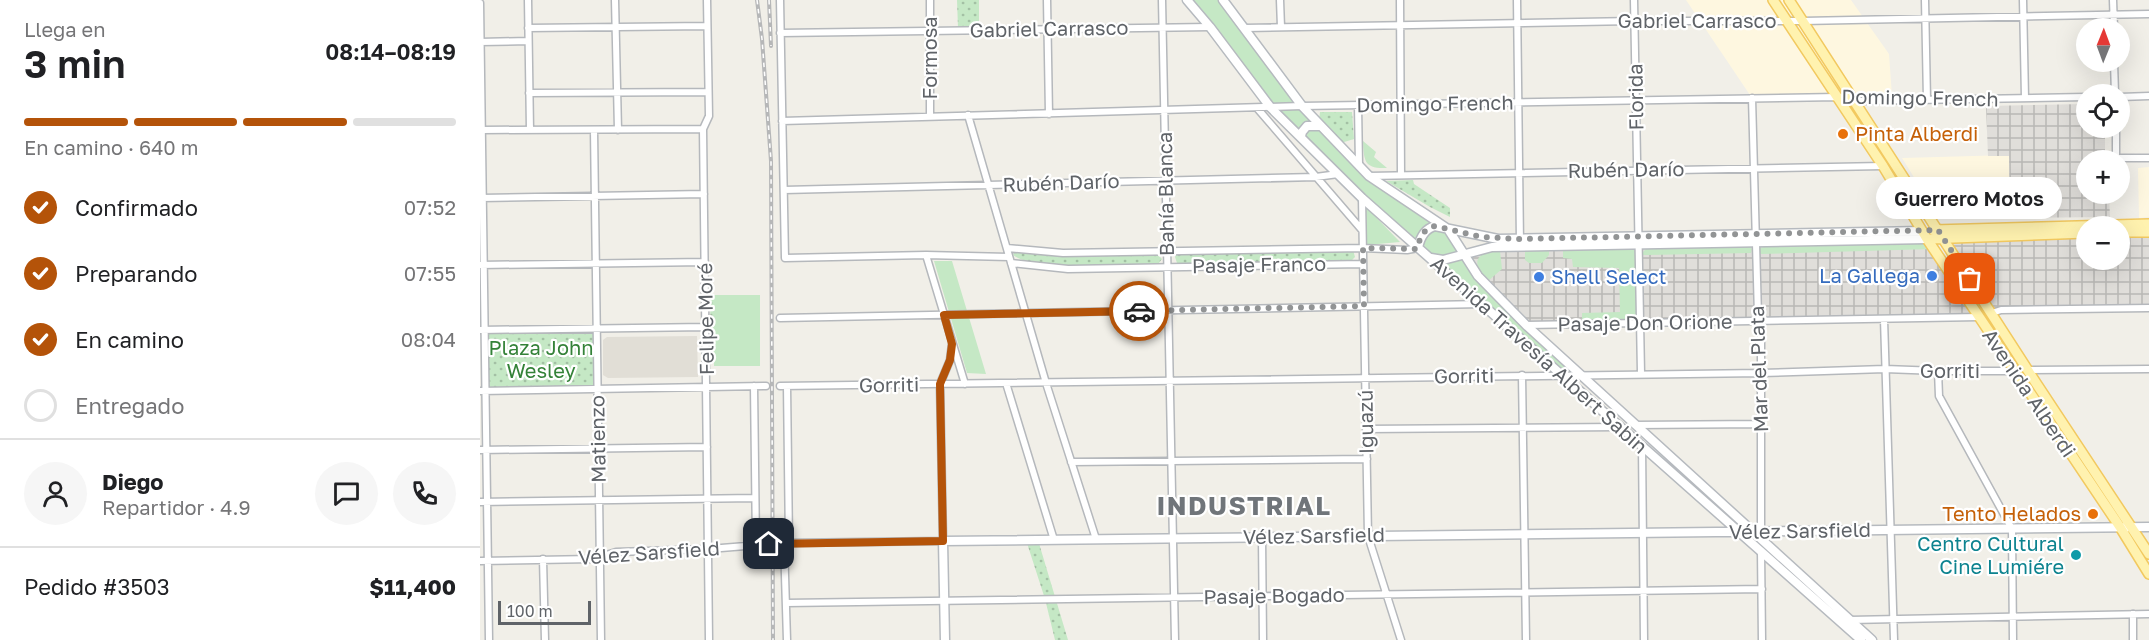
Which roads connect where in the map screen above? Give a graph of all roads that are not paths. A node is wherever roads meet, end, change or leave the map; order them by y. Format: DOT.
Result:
graph roads {
  1 [pos="528,0"];
  2 [pos="615,0"];
  3 [pos="707,0"];
  4 [pos="780,0"];
  5 [pos="930,0"];
  6 [pos="1047,0"];
  7 [pos="1162,0"];
  8 [pos="1186,0"];
  9 [pos="1223,0"];
  10 [pos="1280,0"];
  11 [pos="1400,0"];
  12 [pos="1517,0"];
  13 [pos="1634,0"];
  14 [pos="1773,0"];
  15 [pos="1790,0"];
  16 [pos="1925,0"];
  17 [pos="2023,0"];
  18 [pos="2113,0"];
  19 [pos="480,3"];
  20 [pos="2149,14"];
  21 [pos="2113,15"];
  22 [pos="2023,17"];
  23 [pos="2113,18"];
  24 [pos="1926,19"];
  25 [pos="1634,21"];
  26 [pos="1787,21"];
  27 [pos="1803,21"];
  28 [pos="1518,22"];
  29 [pos="1401,24"];
  30 [pos="707,26"];
  31 [pos="616,27"];
  32 [pos="1210,27"];
  33 [pos="1281,27"];
  34 [pos="528,28"];
  35 [pos="1163,28"];
  36 [pos="1245,28"];
  37 [pos="1047,29"];
  38 [pos="930,31"];
  39 [pos="780,33"];
  40 [pos="528,41"];
  41 [pos="480,42"];
  42 [pos="617,92"];
  43 [pos="708,92"];
  44 [pos="529,93"];
  45 [pos="2149,96"];
  46 [pos="1838,97"];
  47 [pos="2076,97"];
  48 [pos="2130,97"];
  49 [pos="1752,98"];
  50 [pos="2025,98"];
  51 [pos="1636,100"];
  52 [pos="1927,100"];
  53 [pos="1856,101"];
  54 [pos="1519,102"];
  55 [pos="1401,104"];
  56 [pos="1358,105"];
  57 [pos="1302,106"];
  58 [pos="1257,108"];
  59 [pos="1271,108"];
  60 [pos="1164,110"];
  61 [pos="1049,114"];
  62 [pos="968,115"];
  63 [pos="930,116"];
  64 [pos="782,121"];
  65 [pos="481,126"];
  66 [pos="1320,126"];
  67 [pos="703,129"];
  68 [pos="530,130"];
  69 [pos="594,130"];
  70 [pos="618,130"];
  71 [pos="1301,136"];
  72 [pos="2116,138"];
  73 [pos="2149,158"];
  74 [pos="1883,166"];
  75 [pos="1359,167"];
  76 [pos="1754,168"];
  77 [pos="1637,170"];
  78 [pos="1520,173"];
  79 [pos="1338,174"];
  80 [pos="1401,175"];
  81 [pos="1368,176"];
  82 [pos="1316,177"];
  83 [pos="1166,180"];
  84 [pos="988,185"];
  85 [pos="784,190"];
  86 [pos="704,194"];
  87 [pos="595,196"];
  88 [pos="481,198"];
  89 [pos="1362,198"];
  90 [pos="2149,224"];
  91 [pos="1448,229"];
  92 [pos="1363,231"];
  93 [pos="2130,232"];
  94 [pos="2149,232"];
  95 [pos="2076,233"];
  96 [pos="1940,234"];
  97 [pos="1924,235"];
  98 [pos="1456,239"];
  99 [pos="1756,239"];
  100 [pos="1639,241"];
  101 [pos="1520,243"];
  102 [pos="1007,248"];
  103 [pos="1363,248"];
  104 [pos="1418,248"];
  105 [pos="1167,252"];
  106 [pos="1464,254"];
  107 [pos="926,255"];
  108 [pos="1428,256"];
  109 [pos="1448,258"];
  110 [pos="1010,260"];
  111 [pos="705,262"];
  112 [pos="596,264"];
  113 [pos="1363,264"];
  114 [pos="482,265"];
  115 [pos="1167,267"];
  116 [pos="1483,304"];
  117 [pos="1364,306"];
  118 [pos="2149,308"];
  119 [pos="1168,310"];
  120 [pos="1026,313"];
  121 [pos="1992,313"];
  122 [pos="944,315"];
  123 [pos="1979,317"];
  124 [pos="780,318"];
  125 [pos="1884,319"];
  126 [pos="1761,321"];
  127 [pos="1641,323"];
  128 [pos="1526,325"];
  129 [pos="706,327"];
  130 [pos="596,328"];
  131 [pos="482,330"];
  132 [pos="952,344"];
  133 [pos="1885,369"];
  134 [pos="2149,369"];
  135 [pos="2028,370"];
  136 [pos="1938,371"];
  137 [pos="2015,371"];
  138 [pos="1761,373"];
  139 [pos="1579,374"];
  140 [pos="1641,374"];
  141 [pos="1522,375"];
  142 [pos="1563,375"];
  143 [pos="1365,377"];
  144 [pos="1169,381"];
  145 [pos="1006,383"];
  146 [pos="1046,383"];
  147 [pos="940,384"];
  148 [pos="965,384"];
  149 [pos="754,386"];
  150 [pos="766,386"];
  151 [pos="706,387"];
  152 [pos="597,389"];
  153 [pos="483,391"];
  154 [pos="1761,424"];
  155 [pos="1634,425"];
  156 [pos="1523,426"];
  157 [pos="1622,427"];
  158 [pos="1366,429"];
  159 [pos="707,447"];
  160 [pos="1642,447"];
  161 [pos="598,448"];
  162 [pos="483,449"];
  163 [pos="1367,459"];
  164 [pos="1071,462"];
  165 [pos="1171,462"];
  166 [pos="755,498"];
  167 [pos="708,499"];
  168 [pos="599,500"];
  169 [pos="484,502"];
  170 [pos="2120,527"];
  171 [pos="2132,527"];
  172 [pos="2149,527"];
  173 [pos="1890,529"];
  174 [pos="2012,529"];
  175 [pos="1643,532"];
  176 [pos="1739,532"];
  177 [pos="1524,534"];
  178 [pos="1758,534"];
  179 [pos="1368,536"];
  180 [pos="1262,537"];
  181 [pos="1172,538"];
  182 [pos="1096,539"];
  183 [pos="1054,540"];
  184 [pos="943,541"];
  185 [pos="786,543"];
  186 [pos="756,545"];
  187 [pos="709,549"];
  188 [pos="1761,551"];
  189 [pos="2149,554"];
  190 [pos="600,557"];
  191 [pos="543,560"];
  192 [pos="480,561"];
  193 [pos="488,561"];
  194 [pos="2149,574"];
  195 [pos="1762,589"];
  196 [pos="1644,590"];
  197 [pos="1525,592"];
  198 [pos="1387,593"];
  199 [pos="1174,597"];
  200 [pos="1263,597"];
  201 [pos="944,601"];
  202 [pos="786,603"];
  203 [pos="2133,614"];
  204 [pos="2149,614"];
  205 [pos="2013,617"];
  206 [pos="1893,619"];
  207 [pos="1850,620"];
  208 [pos="489,640"];
  209 [pos="545,640"];
  210 [pos="601,640"];
  211 [pos="709,640"];
  212 [pos="787,640"];
  213 [pos="945,640"];
  214 [pos="1175,640"];
  215 [pos="1263,640"];
  216 [pos="1401,640"];
  217 [pos="1526,640"];
  218 [pos="1644,640"];
  219 [pos="1762,640"];
  220 [pos="1861,640"];
  221 [pos="1872,640"];
  222 [pos="1894,640"];
  223 [pos="2013,640"];
  224 [pos="2133,640"];
  1 -- 34 [label="street"];
  2 -- 31 [label="street"];
  3 -- 30 [label="street, Felipe Moré"];
  4 -- 39 [label="street"];
  5 -- 38 [label="street, Formosa"];
  6 -- 37 [label="street"];
  7 -- 35 [label="street, Bahía Blanca"];
  8 -- 32 [label="main road, Avenida Travesía Albert Sabin"];
  9 -- 36 [label="main road, Avenida Travesía Albert Sabin"];
  10 -- 33 [label="street"];
  11 -- 29 [label="street"];
  12 -- 28 [label="street"];
  13 -- 25 [label="street, Florida"];
  14 -- 26 [label="main road, Avenida Alberdi"];
  15 -- 27 [label="main road, Avenida Alberdi"];
  16 -- 24 [label="street"];
  17 -- 22 [label="street"];
  18 -- 21 [label="street"];
  19 -- 41 [label="street"];
  20 -- 21 [label="street, Gabriel Carrasco"];
  21 -- 22 [label="street, Gabriel Carrasco"];
  21 -- 23 [label="street"];
  22 -- 24 [label="street, Gabriel Carrasco"];
  22 -- 50 [label="street"];
  24 -- 27 [label="street, Gabriel Carrasco"];
  24 -- 52 [label="street"];
  25 -- 26 [label="street, Gabriel Carrasco"];
  25 -- 28 [label="street, Gabriel Carrasco"];
  25 -- 51 [label="street, Florida"];
  26 -- 27 [label="street, Gabriel Carrasco"];
  26 -- 46 [label="main road, Avenida Alberdi"];
  27 -- 53 [label="main road, Avenida Alberdi"];
  28 -- 29 [label="street, Gabriel Carrasco"];
  28 -- 54 [label="street"];
  29 -- 33 [label="street, Gabriel Carrasco"];
  29 -- 55 [label="street"];
  30 -- 31 [label="street"];
  30 -- 43 [label="street, Felipe Moré"];
  31 -- 34 [label="street"];
  31 -- 42 [label="street"];
  32 -- 35 [label="street, Gabriel Carrasco"];
  32 -- 59 [label="main road, Avenida Travesía Albert Sabin"];
  33 -- 36 [label="street, Gabriel Carrasco"];
  34 -- 40 [label="street"];
  35 -- 37 [label="street, Gabriel Carrasco"];
  35 -- 60 [label="street, Bahía Blanca"];
  36 -- 57 [label="main road, Avenida Travesía Albert Sabin"];
  37 -- 38 [label="street, Gabriel Carrasco"];
  37 -- 61 [label="street"];
  38 -- 39 [label="street, Gabriel Carrasco"];
  38 -- 63 [label="street, Formosa"];
  39 -- 64 [label="street"];
  40 -- 41 [label="street"];
  40 -- 44 [label="street"];
  41 -- 65 [label="street"];
  42 -- 43 [label="street"];
  42 -- 44 [label="street"];
  42 -- 70 [label="street"];
  43 -- 67 [label="street, Felipe Moré"];
  44 -- 68 [label="street"];
  45 -- 48 [label="street"];
  46 -- 49 [label="street, Domingo French"];
  46 -- 53 [label="street, Domingo French"];
  46 -- 74 [label="main road, Avenida Alberdi"];
  47 -- 50 [label="street, Domingo French"];
  49 -- 51 [label="street, Domingo French"];
  49 -- 76 [label="street, Mar del Plata"];
  50 -- 52 [label="street, Domingo French"];
  51 -- 54 [label="street, Domingo French"];
  51 -- 77 [label="street, Florida"];
  52 -- 53 [label="street, Domingo French"];
  53 -- 96 [label="main road, Avenida Alberdi"];
  54 -- 55 [label="street, Domingo French"];
  54 -- 78 [label="street"];
  55 -- 56 [label="street, Domingo French"];
  55 -- 80 [label="street"];
  56 -- 57 [label="street, Domingo French"];
  56 -- 75 [label="street"];
  57 -- 59 [label="street, Domingo French"];
  57 -- 66 [label="main road, Avenida Travesía Albert Sabin"];
  58 -- 59 [label="street, Domingo French"];
  58 -- 60 [label="street, Domingo French"];
  58 -- 82 [label="street"];
  59 -- 71 [label="main road, Avenida Travesía Albert Sabin"];
  60 -- 61 [label="street, Domingo French"];
  60 -- 83 [label="street, Bahía Blanca"];
  61 -- 62 [label="street, Domingo French"];
  62 -- 63 [label="street, Domingo French"];
  62 -- 84 [label="street"];
  63 -- 64 [label="street, Domingo French"];
  64 -- 85 [label="street"];
  65 -- 68 [label="street"];
  65 -- 88 [label="street"];
  66 -- 71 [label="main road"];
  66 -- 75 [label="main road, Avenida Travesía Albert Sabin"];
  67 -- 70 [label="street"];
  67 -- 86 [label="street, Felipe Moré"];
  68 -- 69 [label="street"];
  69 -- 70 [label="street"];
  69 -- 87 [label="street, Matienzo"];
  71 -- 79 [label="main road, Avenida Travesía Albert Sabin"];
  72 -- 73 [label="street"];
  74 -- 76 [label="street, Rubén Darío"];
  74 -- 97 [label="main road, Avenida Alberdi"];
  75 -- 81 [label="main road, Avenida Travesía Albert Sabin"];
  76 -- 77 [label="street, Rubén Darío"];
  76 -- 99 [label="street, Mar del Plata"];
  77 -- 78 [label="street, Rubén Darío"];
  77 -- 100 [label="street, Florida"];
  78 -- 80 [label="street, Rubén Darío"];
  78 -- 101 [label="street"];
  79 -- 82 [label="street, Rubén Darío"];
  79 -- 89 [label="main road, Avenida Travesía Albert Sabin"];
  80 -- 81 [label="street, Rubén Darío"];
  81 -- 91 [label="main road, Avenida Travesía Albert Sabin"];
  82 -- 83 [label="street, Rubén Darío"];
  82 -- 92 [label="street"];
  83 -- 84 [label="street, Rubén Darío"];
  83 -- 105 [label="street, Bahía Blanca"];
  84 -- 85 [label="street, Rubén Darío"];
  84 -- 102 [label="street"];
  85 -- 107 [label="street, Pasaje Franco"];
  86 -- 87 [label="street"];
  86 -- 111 [label="street, Felipe Moré"];
  87 -- 88 [label="street"];
  87 -- 112 [label="street, Matienzo"];
  88 -- 114 [label="street"];
  89 -- 92 [label="street, Iguazú"];
  89 -- 104 [label="main road, Avenida Travesía Albert Sabin"];
  90 -- 96 [label="main road"];
  91 -- 98 [label="main road, Avenida Travesía Albert Sabin"];
  91 -- 101 [label="main road"];
  91 -- 104 [label="main road"];
  92 -- 103 [label="street, Iguazú"];
  93 -- 94 [label="main road"];
  95 -- 96 [label="main road"];
  96 -- 97 [label="main road"];
  96 -- 121 [label="main road, Avenida Alberdi"];
  97 -- 99 [label="main road"];
  97 -- 123 [label="main road, Avenida Alberdi"];
  98 -- 106 [label="main road, Avenida Travesía Albert Sabin"];
  98 -- 109 [label="main road"];
  99 -- 100 [label="main road"];
  99 -- 126 [label="street, Mar del Plata"];
  100 -- 101 [label="main road"];
  100 -- 127 [label="street, Florida"];
  101 -- 106 [label="main road"];
  102 -- 105 [label="street"];
  102 -- 110 [label="street"];
  103 -- 104 [label="street"];
  103 -- 105 [label="street"];
  103 -- 113 [label="street, Iguazú"];
  104 -- 108 [label="main road, Avenida Travesía Albert Sabin"];
  105 -- 115 [label="street, Bahía Blanca"];
  106 -- 109 [label="main road"];
  106 -- 128 [label="main road, Avenida Travesía Albert Sabin"];
  107 -- 110 [label="street, Pasaje Franco"];
  107 -- 122 [label="street"];
  108 -- 109 [label="main road"];
  108 -- 116 [label="main road, Avenida Travesía Albert Sabin"];
  110 -- 115 [label="street, Pasaje Franco"];
  110 -- 120 [label="street"];
  111 -- 112 [label="street"];
  111 -- 129 [label="street, Felipe Moré"];
  112 -- 114 [label="street"];
  112 -- 130 [label="street, Matienzo"];
  113 -- 115 [label="street, Pasaje Franco"];
  113 -- 117 [label="street, Iguazú"];
  114 -- 131 [label="street"];
  115 -- 119 [label="street, Bahía Blanca"];
  116 -- 117 [label="street"];
  116 -- 142 [label="main road, Avenida Travesía Albert Sabin"];
  117 -- 119 [label="street"];
  117 -- 143 [label="street, Iguazú"];
  118 -- 121 [label="street"];
  119 -- 120 [label="street"];
  119 -- 144 [label="street, Bahía Blanca"];
  120 -- 122 [label="street"];
  120 -- 146 [label="street"];
  121 -- 135 [label="main road, Avenida Alberdi"];
  122 -- 124 [label="street"];
  122 -- 132 [label="street"];
  123 -- 125 [label="street, Pasaje Don Orione"];
  123 -- 137 [label="main road, Avenida Alberdi"];
  125 -- 126 [label="street, Pasaje Don Orione"];
  125 -- 133 [label="street"];
  126 -- 127 [label="street, Pasaje Don Orione"];
  126 -- 138 [label="street, Mar del Plata"];
  127 -- 128 [label="street, Pasaje Don Orione"];
  127 -- 140 [label="street, Florida"];
  128 -- 139 [label="main road, Avenida Travesía Albert Sabin"];
  129 -- 130 [label="street"];
  129 -- 151 [label="street, Felipe Moré"];
  130 -- 131 [label="street"];
  130 -- 152 [label="street, Matienzo"];
  131 -- 153 [label="street"];
  132 -- 147 [label="street"];
  132 -- 148 [label="street"];
  133 -- 136 [label="street, Gorriti"];
  133 -- 138 [label="street, Gorriti"];
  133 -- 173 [label="street"];
  134 -- 135 [label="street, Gorriti"];
  135 -- 137 [label="street, Gorriti"];
  135 -- 171 [label="main road, Avenida Alberdi"];
  136 -- 137 [label="street, Gorriti"];
  136 -- 174 [label="street"];
  137 -- 170 [label="main road, Avenida Alberdi"];
  138 -- 140 [label="street, Gorriti"];
  138 -- 154 [label="street, Mar del Plata"];
  139 -- 140 [label="street, Gorriti"];
  139 -- 142 [label="street, Gorriti"];
  139 -- 155 [label="main road, Avenida Travesía Albert Sabin"];
  141 -- 142 [label="street, Gorriti"];
  141 -- 143 [label="street, Gorriti"];
  141 -- 156 [label="street"];
  142 -- 157 [label="main road, Avenida Travesía Albert Sabin"];
  143 -- 144 [label="street, Gorriti"];
  143 -- 158 [label="street, Iguazú"];
  144 -- 146 [label="street, Gorriti"];
  144 -- 165 [label="street, Bahía Blanca"];
  145 -- 146 [label="street, Gorriti"];
  145 -- 148 [label="street, Gorriti"];
  145 -- 183 [label="street"];
  146 -- 164 [label="street"];
  147 -- 148 [label="street, Gorriti"];
  147 -- 184 [label="street"];
  147 -- 185 [label="street, Gorriti"];
  149 -- 150 [label="street"];
  149 -- 151 [label="street"];
  149 -- 166 [label="street"];
  151 -- 152 [label="street"];
  151 -- 159 [label="street, Felipe Moré"];
  152 -- 153 [label="street"];
  152 -- 161 [label="street, Matienzo"];
  153 -- 162 [label="street"];
  154 -- 155 [label="street"];
  154 -- 178 [label="street, Mar del Plata"];
  155 -- 178 [label="main road, Avenida Travesía Albert Sabin"];
  156 -- 157 [label="street"];
  156 -- 158 [label="street"];
  156 -- 177 [label="street"];
  157 -- 160 [label="main road, Avenida Travesía Albert Sabin"];
  158 -- 163 [label="street, Iguazú"];
  159 -- 161 [label="street"];
  159 -- 167 [label="street, Felipe Moré"];
  160 -- 175 [label="street"];
  160 -- 176 [label="main road, Avenida Travesía Albert Sabin"];
  161 -- 162 [label="street"];
  161 -- 168 [label="street, Matienzo"];
  162 -- 169 [label="street"];
  163 -- 165 [label="street"];
  163 -- 179 [label="street, Iguazú"];
  164 -- 165 [label="street"];
  164 -- 182 [label="street"];
  165 -- 181 [label="street, Bahía Blanca"];
  166 -- 167 [label="street"];
  166 -- 186 [label="street"];
  167 -- 168 [label="street"];
  167 -- 187 [label="street, Felipe Moré"];
  168 -- 169 [label="street"];
  168 -- 190 [label="street, Matienzo"];
  169 -- 193 [label="street"];
  170 -- 171 [label="main road, Vélez Sarsfield"];
  170 -- 174 [label="main road, Vélez Sarsfield"];
  170 -- 194 [label="main road, Avenida Alberdi"];
  171 -- 172 [label="main road, Vélez Sarsfield"];
  171 -- 189 [label="main road, Avenida Alberdi"];
  173 -- 174 [label="main road, Vélez Sarsfield"];
  173 -- 178 [label="main road, Vélez Sarsfield"];
  173 -- 206 [label="street"];
  174 -- 205 [label="street"];
  175 -- 176 [label="main road, Vélez Sarsfield"];
  175 -- 177 [label="main road, Vélez Sarsfield"];
  175 -- 196 [label="street"];
  176 -- 178 [label="main road, Vélez Sarsfield"];
  176 -- 188 [label="main road, Avenida Travesía Albert Sabin"];
  177 -- 179 [label="main road, Vélez Sarsfield"];
  177 -- 197 [label="street"];
  178 -- 188 [label="street, Mar del Plata"];
  178 -- 207 [label="main road, Avenida Travesía Albert Sabin"];
  179 -- 180 [label="main road, Vélez Sarsfield"];
  179 -- 198 [label="street, Iguazú"];
  180 -- 181 [label="main road, Vélez Sarsfield"];
  180 -- 200 [label="street"];
  181 -- 182 [label="main road, Vélez Sarsfield"];
  181 -- 199 [label="street, Bahía Blanca"];
  182 -- 183 [label="main road, Vélez Sarsfield"];
  183 -- 184 [label="main road, Vélez Sarsfield"];
  184 -- 185 [label="street, Vélez Sarsfield"];
  184 -- 201 [label="main road"];
  185 -- 186 [label="street, Vélez Sarsfield"];
  185 -- 202 [label="street"];
  186 -- 187 [label="street, Vélez Sarsfield"];
  187 -- 190 [label="street, Vélez Sarsfield"];
  187 -- 211 [label="street, Felipe Moré"];
  188 -- 195 [label="street, Mar del Plata"];
  188 -- 220 [label="main road, Avenida Travesía Albert Sabin"];
  190 -- 191 [label="street, Vélez Sarsfield"];
  190 -- 210 [label="street, Matienzo"];
  191 -- 193 [label="street, Vélez Sarsfield"];
  191 -- 209 [label="street"];
  192 -- 193 [label="street, Vélez Sarsfield"];
  193 -- 208 [label="street"];
  195 -- 196 [label="street, Pasaje Bogado"];
  195 -- 219 [label="street, Mar del Plata"];
  196 -- 197 [label="street, Pasaje Bogado"];
  196 -- 218 [label="street"];
  197 -- 198 [label="street, Pasaje Bogado"];
  197 -- 217 [label="street"];
  198 -- 200 [label="street, Pasaje Bogado"];
  198 -- 216 [label="street, Iguazú"];
  199 -- 200 [label="street, Pasaje Bogado"];
  199 -- 201 [label="street, Pasaje Bogado"];
  199 -- 214 [label="street, Bahía Blanca"];
  200 -- 215 [label="street"];
  201 -- 202 [label="street, Pasaje Bogado"];
  201 -- 213 [label="main road"];
  202 -- 212 [label="street"];
  203 -- 204 [label="street"];
  203 -- 205 [label="street"];
  203 -- 224 [label="street"];
  205 -- 206 [label="street"];
  205 -- 223 [label="street"];
  206 -- 207 [label="street"];
  206 -- 222 [label="street"];
  207 -- 221 [label="main road, Avenida Travesía Albert Sabin"];
}
